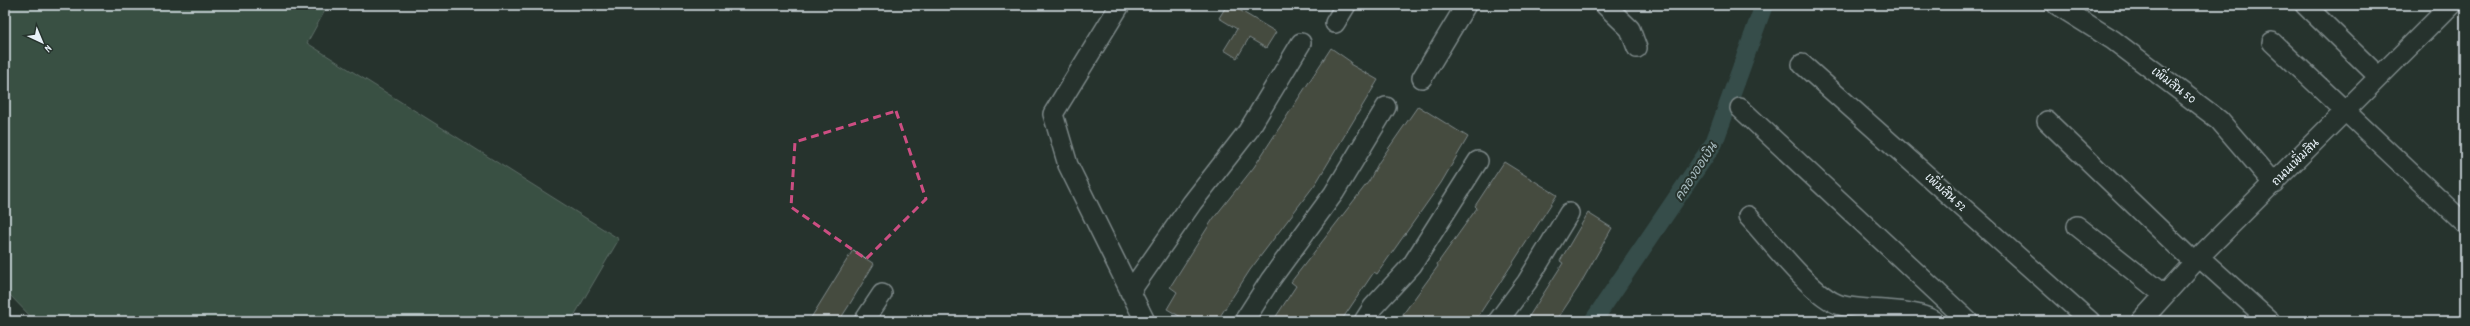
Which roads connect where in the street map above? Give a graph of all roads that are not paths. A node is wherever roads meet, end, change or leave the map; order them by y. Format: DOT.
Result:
graph roads {
  1 [pos="1120,5"];
  2 [pos="1346,5"];
  3 [pos="1466,5"];
  4 [pos="1605,5"];
  5 [pos="2057,5"];
  6 [pos="2305,5"];
  7 [pos="2451,5"];
  8 [pos="1335,23"];
  9 [pos="2272,42"];
  10 [pos="1300,43"];
  11 [pos="1637,48"];
  12 [pos="1802,64"];
  13 [pos="2379,77"];
  14 [pos="1422,78"];
  15 [pos="1386,107"];
  16 [pos="1740,108"];
  17 [pos="2345,113"];
  18 [pos="2047,121"];
  19 [pos="1478,162"];
  20 [pos="2274,184"];
  21 [pos="1569,213"];
  22 [pos="1748,216"];
  23 [pos="2465,224"];
  24 [pos="2077,226"];
  25 [pos="2196,260"];
  26 [pos="1130,292"];
  27 [pos="882,294"];
  28 [pos="2164,295"];
  29 [pos="864,321"];
  30 [pos="1145,321"];
  31 [pos="1244,321"];
  32 [pos="1364,321"];
  33 [pos="1498,321"];
  34 [pos="1934,321"];
  35 [pos="1968,321"];
  36 [pos="2090,321"];
  37 [pos="2141,321"];
  38 [pos="2270,321"];
  1 -- 26 [label="street"];
  2 -- 8 [label="street"];
  3 -- 14 [label="street"];
  4 -- 11 [label="street"];
  5 -- 20 [label="street, เพิ่มสิน 50"];
  6 -- 13 [label="street"];
  7 -- 13 [label="street, ถนนเพิ่มสิน"];
  9 -- 17 [label="street"];
  10 -- 26 [label="street"];
  12 -- 36 [label="street, เพิ่มสิน 52"];
  13 -- 17 [label="street, ถนนเพิ่มสิน"];
  15 -- 31 [label="street"];
  16 -- 35 [label="street"];
  17 -- 20 [label="street, ถนนเพิ่มสิน"];
  17 -- 23 [label="street"];
  18 -- 25 [label="street"];
  19 -- 32 [label="street"];
  20 -- 25 [label="street, ถนนเพิ่มสิน"];
  21 -- 33 [label="street"];
  22 -- 34 [label="street"];
  24 -- 28 [label="street"];
  25 -- 28 [label="street, ถนนเพิ่มสิน"];
  25 -- 38 [label="street"];
  26 -- 30 [label="street"];
  27 -- 29 [label="street"];
  28 -- 37 [label="street, ถนนเพิ่มสิน"];
}
